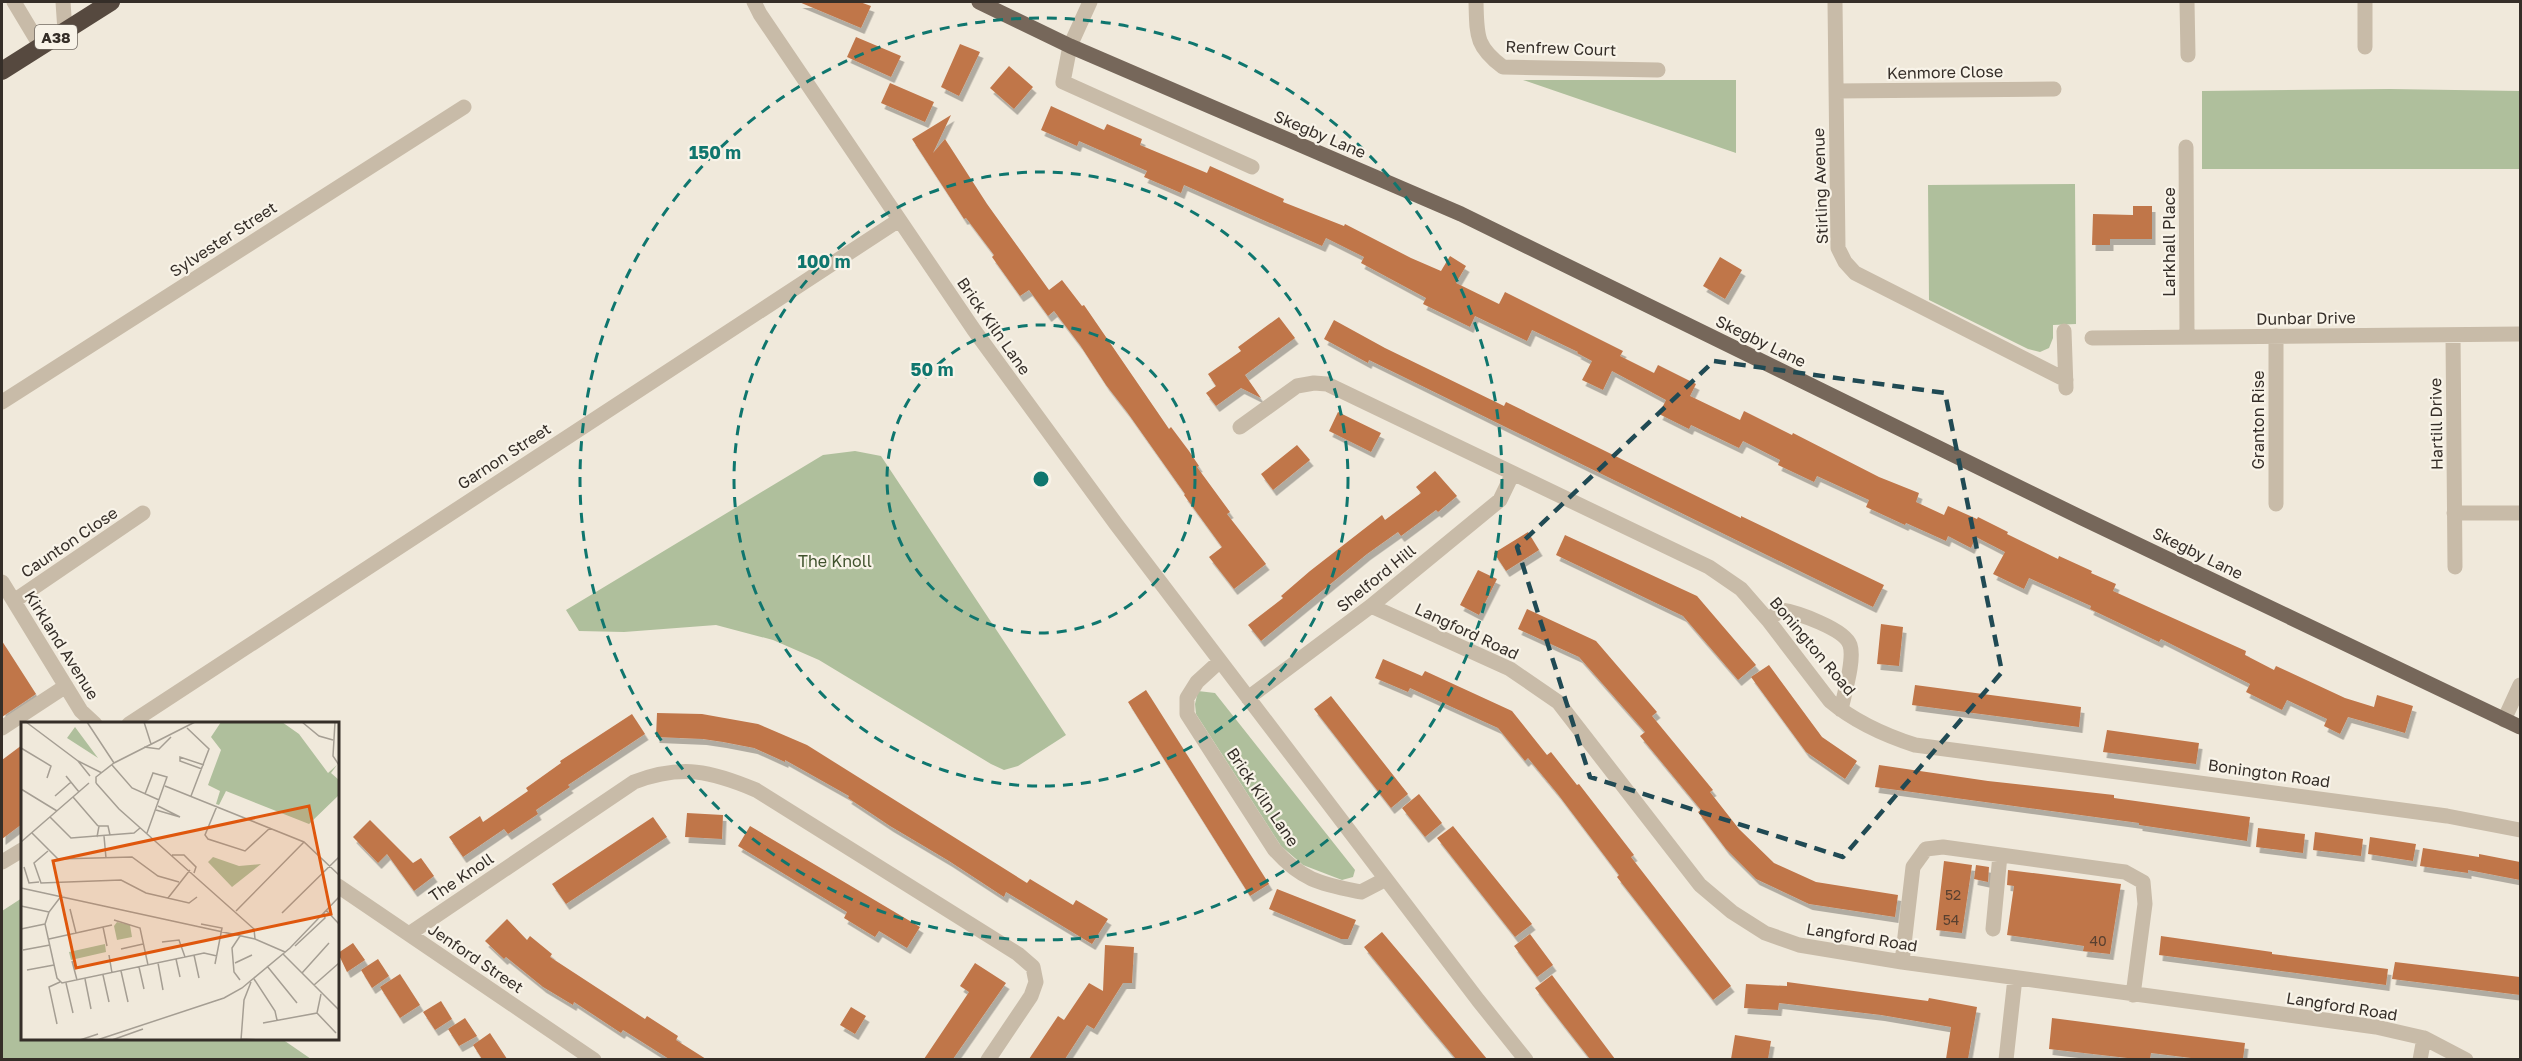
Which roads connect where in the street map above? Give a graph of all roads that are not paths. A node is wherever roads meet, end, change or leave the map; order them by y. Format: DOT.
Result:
graph roads {
  1 [pos="14,2"];
  2 [pos="63,2"];
  3 [pos="111,2"];
  4 [pos="754,2"];
  5 [pos="979,2"];
  6 [pos="1090,2"];
  7 [pos="1476,2"];
  8 [pos="1835,2"];
  9 [pos="2187,2"];
  10 [pos="2365,2"];
  11 [pos="65,31"];
  12 [pos="1070,46"];
  13 [pos="41,47"];
  14 [pos="2365,47"];
  15 [pos="2188,55"];
  16 [pos="2,69"];
  17 [pos="1658,70"];
  18 [pos="2054,88"];
  19 [pos="1836,91"];
  20 [pos="464,106"];
  21 [pos="2186,147"];
  22 [pos="1252,167"];
  23 [pos="899,220"];
  24 [pos="2064,331"];
  25 [pos="2520,334"];
  26 [pos="2453,335"];
  27 [pos="2276,336"];
  28 [pos="2187,337"];
  29 [pos="2092,338"];
  30 [pos="2,402"];
  31 [pos="1240,427"];
  32 [pos="1513,473"];
  33 [pos="2276,504"];
  34 [pos="143,513"];
  35 [pos="2454,513"];
  36 [pos="2520,513"];
  37 [pos="2455,567"];
  38 [pos="6,594"];
  39 [pos="1371,606"];
  40 [pos="1768,620"];
  41 [pos="1220,661"];
  42 [pos="2520,685"];
  43 [pos="66,686"];
  44 [pos="1248,698"];
  45 [pos="1840,710"];
  46 [pos="2504,720"];
  47 [pos="94,722"];
  48 [pos="131,722"];
  49 [pos="2520,727"];
  50 [pos="2,728"];
  51 [pos="2520,830"];
  52 [pos="21,851"];
  53 [pos="2000,855"];
  54 [pos="2,862"];
  55 [pos="1386,879"];
  56 [pos="339,887"];
  57 [pos="1993,929"];
  58 [pos="409,934"];
  59 [pos="1902,962"];
  60 [pos="2015,978"];
  61 [pos="2133,994"];
  62 [pos="2424,1038"];
  63 [pos="594,1059"];
  64 [pos="988,1059"];
  65 [pos="1526,1059"];
  66 [pos="2006,1059"];
  67 [pos="2420,1059"];
  68 [pos="2466,1059"];
  1 -- 13 [label="street"];
  2 -- 11 [label="street"];
  3 -- 11 [label="highway, A38"];
  4 -- 23 [label="street, Brick Kiln Lane"];
  5 -- 12 [label="main road, Skegby Lane"];
  6 -- 12 [label="street"];
  7 -- 17 [label="street, Renfrew Court"];
  8 -- 19 [label="street, Stirling Avenue"];
  9 -- 15 [label="street"];
  10 -- 14 [label="street"];
  11 -- 13 [label="highway, A38"];
  12 -- 22 [label="street"];
  12 -- 46 [label="main road, Skegby Lane"];
  13 -- 16 [label="highway, A38"];
  18 -- 19 [label="street, Kenmore Close"];
  19 -- 24 [label="street, Stirling Avenue"];
  20 -- 30 [label="street, Sylvester Street"];
  21 -- 28 [label="street, Larkhall Place"];
  23 -- 41 [label="street, Brick Kiln Lane"];
  23 -- 48 [label="street, Garnon Street"];
  25 -- 26 [label="street, Dunbar Drive"];
  26 -- 27 [label="street, Dunbar Drive"];
  26 -- 35 [label="street, Hartill Drive"];
  27 -- 28 [label="street, Dunbar Drive"];
  27 -- 33 [label="street, Granton Rise"];
  28 -- 29 [label="street, Dunbar Drive"];
  31 -- 32 [label="street, Bonington Road"];
  32 -- 39 [label="street, Shelford Hill"];
  32 -- 40 [label="street, Bonington Road"];
  34 -- 38 [label="street, Caunton Close"];
  35 -- 36 [label="street"];
  35 -- 37 [label="street, Hartill Drive"];
  38 -- 43 [label="street, Kirkland Avenue"];
  39 -- 44 [label="street, Shelford Hill"];
  39 -- 59 [label="street, Langford Road"];
  40 -- 45 [label="street, Bonington Road"];
  40 -- 45 [label="street"];
  41 -- 44 [label="street, Brick Kiln Lane"];
  41 -- 55 [label="street, Brick Kiln Lane"];
  42 -- 46 [label="street"];
  43 -- 47 [label="street, Kirkland Avenue"];
  43 -- 50 [label="street"];
  44 -- 55 [label="street, Brick Kiln Lane"];
  45 -- 51 [label="street, Bonington Road"];
  46 -- 49 [label="main road, Skegby Lane"];
  52 -- 54 [label="street"];
  53 -- 57 [label="street"];
  53 -- 59 [label="street"];
  53 -- 61 [label="street"];
  55 -- 65 [label="street, Brick Kiln Lane"];
  56 -- 58 [label="street, Jenford Street"];
  58 -- 63 [label="street, Jenford Street"];
  58 -- 64 [label="street, The Knoll"];
  59 -- 60 [label="street, Langford Road"];
  60 -- 61 [label="street, Langford Road"];
  60 -- 66 [label="street"];
  61 -- 62 [label="street, Langford Road"];
  62 -- 67 [label="street"];
  62 -- 68 [label="street, Langford Road"];
}
